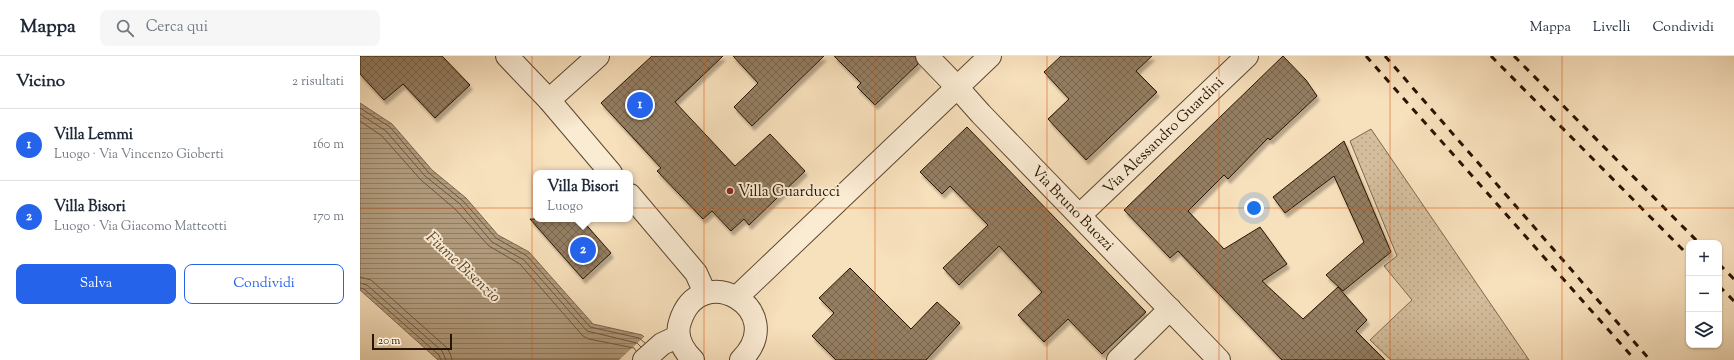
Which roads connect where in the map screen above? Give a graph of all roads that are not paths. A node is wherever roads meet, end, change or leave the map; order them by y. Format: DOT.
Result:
graph roads {
  1 [pos="507,56"];
  2 [pos="598,56"];
  3 [pos="927,56"];
  4 [pos="990,56"];
  5 [pos="1247,56"];
  6 [pos="957,87"];
  7 [pos="549,100"];
  8 [pos="608,170"];
  9 [pos="633,199"];
  10 [pos="1080,215"];
  11 [pos="705,293"];
  12 [pos="737,297"];
  13 [pos="1170,309"];
  14 [pos="679,336"];
  15 [pos="650,354"];
  16 [pos="749,358"];
  17 [pos="693,360"];
  18 [pos="1118,360"];
  19 [pos="1220,360"];
  1 -- 7 [label="street"];
  2 -- 7 [label="street"];
  3 -- 6 [label="street, Via Bruno Buozzi"];
  4 -- 6 [label="street"];
  5 -- 10 [label="street, Via Alessandro Guardini"];
  6 -- 10 [label="street, Via Bruno Buozzi"];
  6 -- 12 [label="street"];
  7 -- 8 [label="street"];
  9 -- 11 [label="street"];
  10 -- 13 [label="street, Via Bruno Buozzi"];
  11 -- 12 [label="street"];
  11 -- 14 [label="street"];
  12 -- 16 [label="street"];
  13 -- 18 [label="street"];
  13 -- 19 [label="street, Via Bruno Buozzi"];
  14 -- 15 [label="street"];
  14 -- 17 [label="street"];
}
